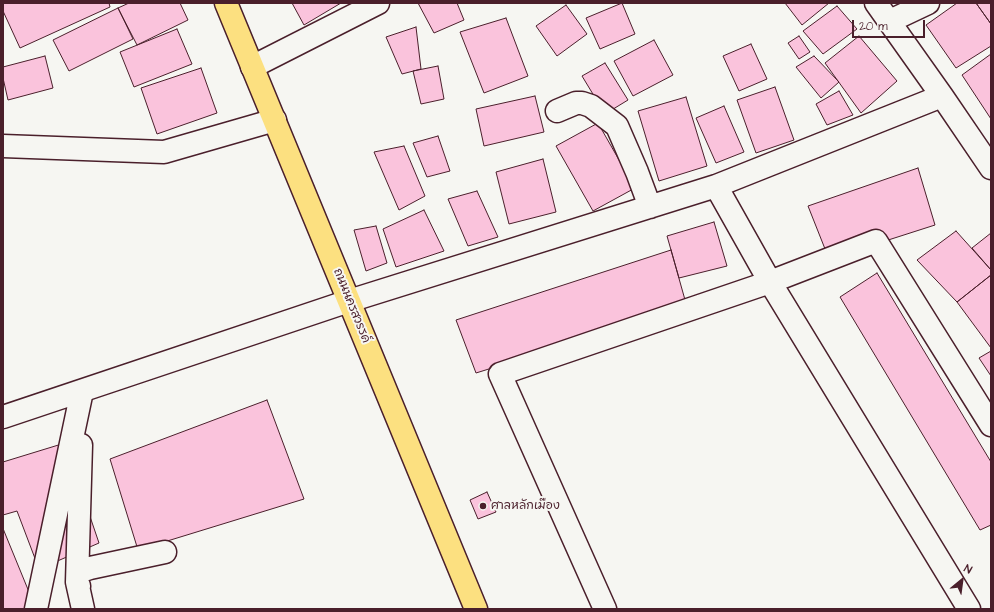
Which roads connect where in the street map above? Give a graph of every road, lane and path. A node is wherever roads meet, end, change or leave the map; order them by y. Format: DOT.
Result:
graph roads {
  1 [pos="226,3"];
  2 [pos="378,3"];
  3 [pos="876,3"];
  4 [pos="928,3"];
  5 [pos="890,21"];
  6 [pos="252,67"];
  7 [pos="942,96"];
  8 [pos="557,111"];
  9 [pos="275,120"];
  10 [pos="3,146"];
  11 [pos="991,168"];
  12 [pos="716,186"];
  13 [pos="650,206"];
  14 [pos="770,282"];
  15 [pos="349,301"];
  16 [pos="82,391"];
  17 [pos="3,417"];
  18 [pos="991,425"];
  19 [pos="165,552"];
  20 [pos="77,582"];
  21 [pos="36,609"];
  22 [pos="66,609"];
  23 [pos="83,609"];
  24 [pos="88,609"];
  25 [pos="476,609"];
  26 [pos="605,609"];
  27 [pos="969,609"];
  1 -- 6 [label="main road, ถนนนครสวรรค์"];
  2 -- 6 [label="street"];
  3 -- 5 [label="street"];
  4 -- 5 [label="street"];
  5 -- 7 [label="street"];
  6 -- 9 [label="main road, ถนนนครสวรรค์"];
  7 -- 11 [label="street"];
  7 -- 12 [label="street"];
  8 -- 13 [label="street"];
  9 -- 10 [label="street"];
  9 -- 15 [label="main road, ถนนนครสวรรค์"];
  12 -- 13 [label="street"];
  12 -- 14 [label="street"];
  13 -- 15 [label="street"];
  14 -- 18 [label="street"];
  14 -- 26 [label="street"];
  14 -- 27 [label="street"];
  15 -- 16 [label="street"];
  15 -- 25 [label="main road, ถนนนครสวรรค์"];
  16 -- 17 [label="street"];
  16 -- 20 [label="street"];
  16 -- 21 [label="street"];
  19 -- 20 [label="street"];
  20 -- 22 [label="street"];
  20 -- 23 [label="street"];
  20 -- 24 [label="street"];
}
